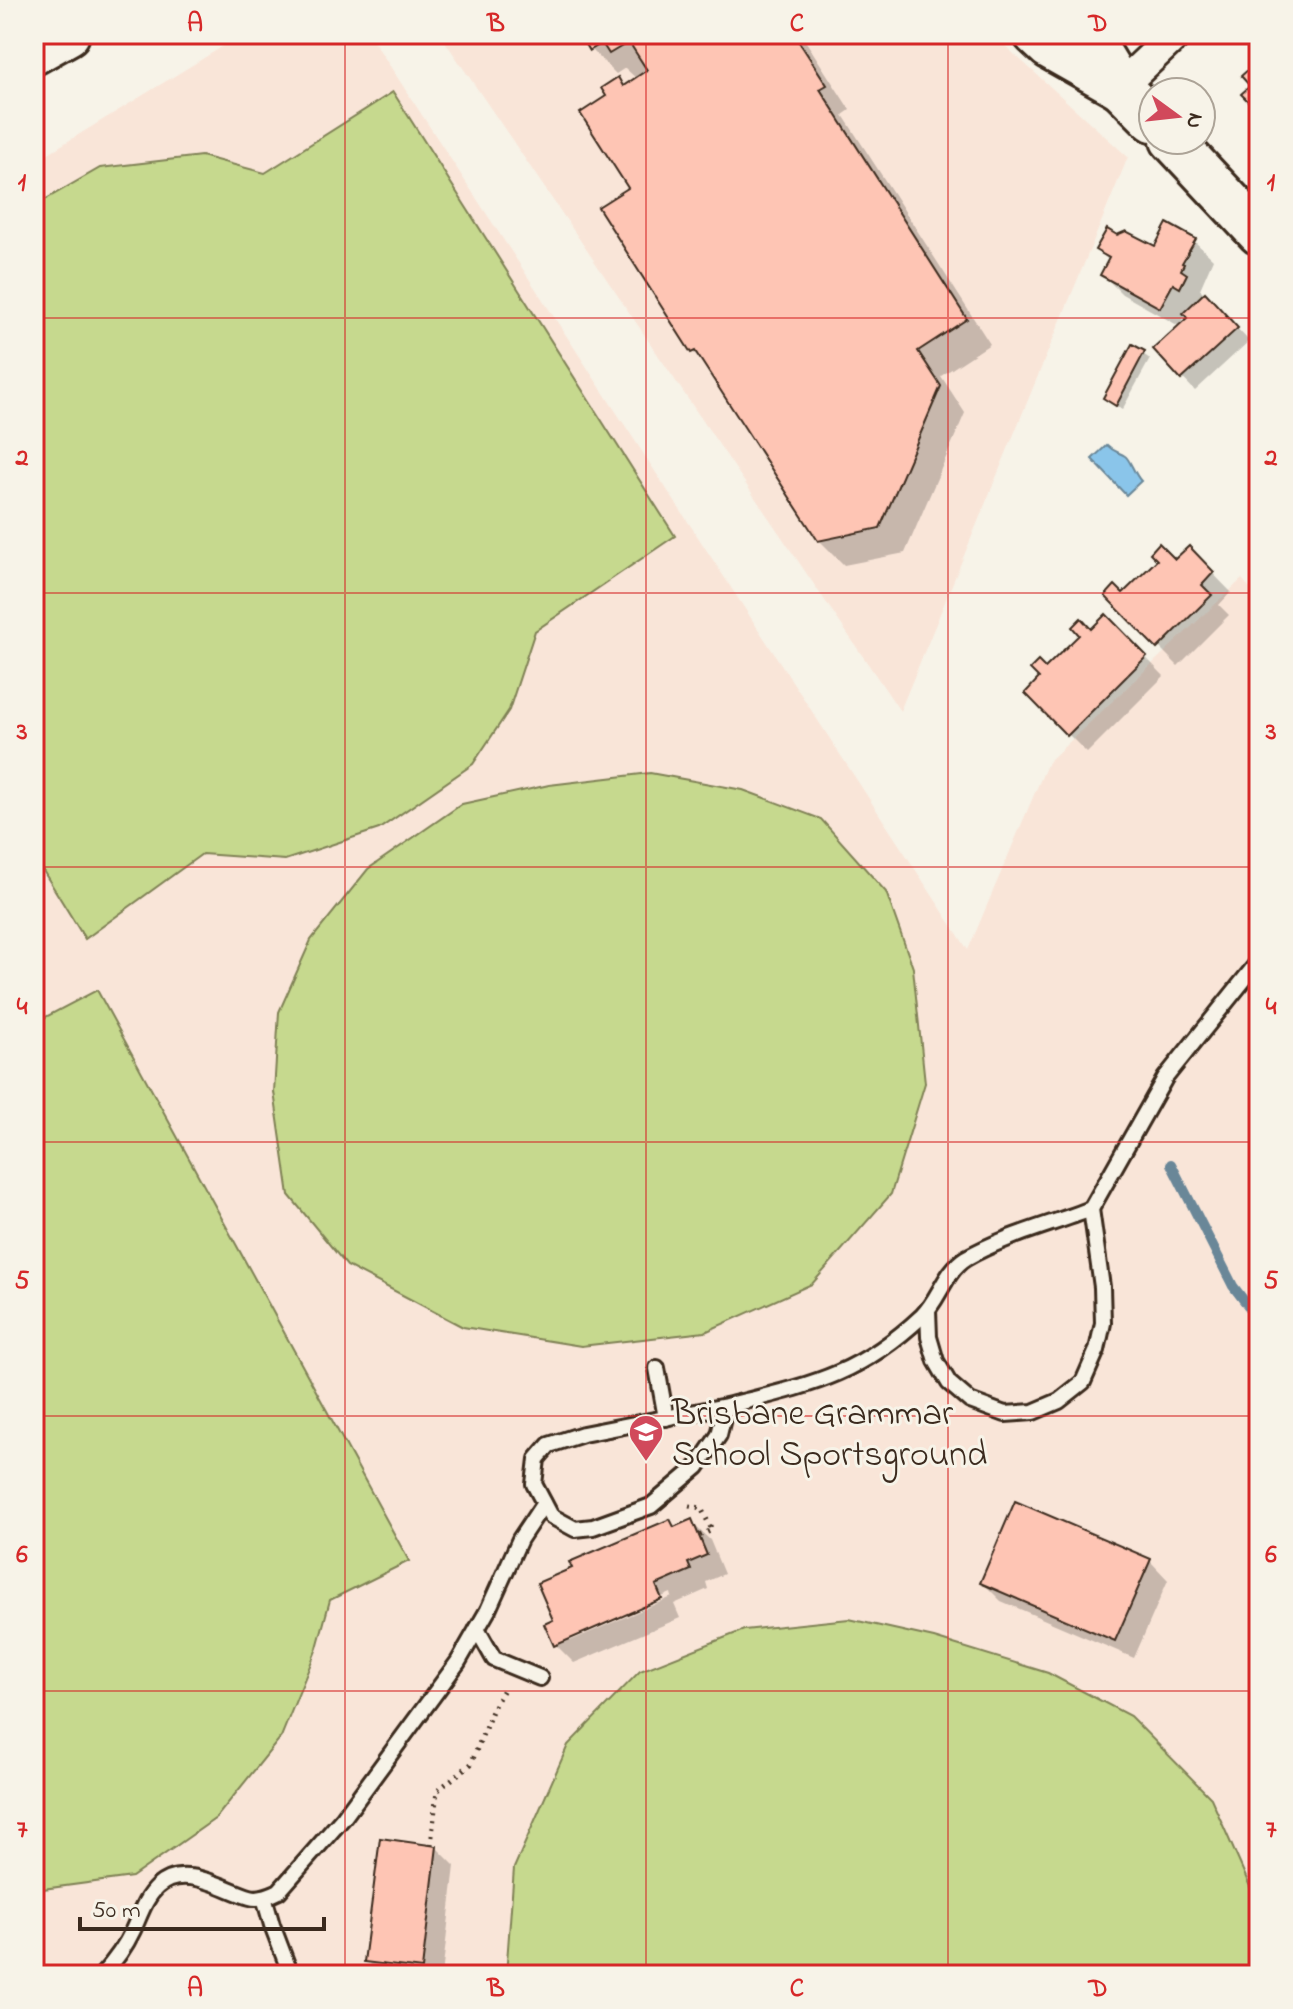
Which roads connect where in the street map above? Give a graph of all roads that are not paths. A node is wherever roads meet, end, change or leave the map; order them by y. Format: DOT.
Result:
graph roads {
  1 [pos="68,34"];
  2 [pos="1035,34"];
  3 [pos="1088,34"];
  4 [pos="1176,34"];
  5 [pos="34,53"];
  6 [pos="1120,87"];
  7 [pos="1137,104"];
  8 [pos="1187,156"];
  9 [pos="1259,233"];
  10 [pos="1259,961"];
  11 [pos="1091,1209"];
  12 [pos="928,1310"];
  13 [pos="657,1368"];
  14 [pos="726,1406"];
  15 [pos="666,1418"];
  16 [pos="544,1503"];
  17 [pos="477,1629"];
  18 [pos="540,1678"];
  19 [pos="264,1897"];
  20 [pos="102,1975"];
  21 [pos="291,1975"];
  1 -- 5 [label="main road"];
  2 -- 6 [label="main road"];
  3 -- 6 [label="main road"];
  4 -- 6 [label="street"];
  6 -- 7 [label="main road"];
  8 -- 9 [label="main road"];
  10 -- 11 [label="lane"];
  11 -- 12 [label="lane"];
  11 -- 12 [label="lane"];
  12 -- 14 [label="lane"];
  13 -- 15 [label="lane"];
  14 -- 15 [label="lane"];
  14 -- 16 [label="lane"];
  15 -- 16 [label="lane"];
  16 -- 17 [label="lane"];
  17 -- 18 [label="lane"];
  17 -- 19 [label="lane"];
  19 -- 20 [label="lane"];
  19 -- 21 [label="lane"];
}
